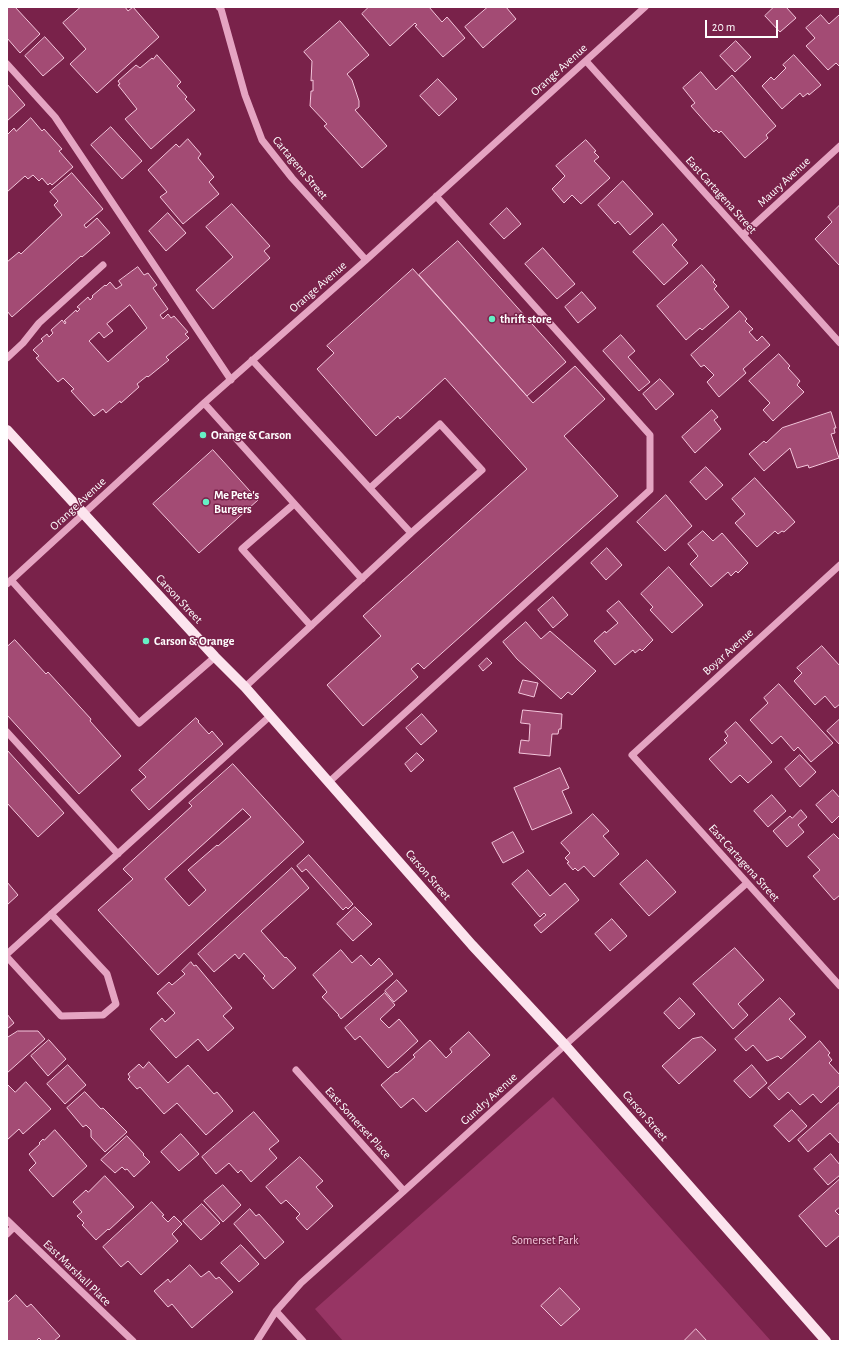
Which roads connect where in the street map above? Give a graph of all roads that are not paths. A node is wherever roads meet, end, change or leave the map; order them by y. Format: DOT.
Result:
graph roads {
  1 [pos="646,7"];
  2 [pos="222,8"];
  3 [pos="586,61"];
  4 [pos="7,64"];
  5 [pos="840,146"];
  6 [pos="436,196"];
  7 [pos="742,235"];
  8 [pos="366,260"];
  9 [pos="103,265"];
  10 [pos="840,343"];
  11 [pos="7,358"];
  12 [pos="252,360"];
  13 [pos="231,380"];
  14 [pos="204,403"];
  15 [pos="7,430"];
  16 [pos="370,488"];
  17 [pos="294,504"];
  18 [pos="83,514"];
  19 [pos="411,533"];
  20 [pos="840,565"];
  21 [pos="362,579"];
  22 [pos="9,582"];
  23 [pos="310,626"];
  24 [pos="215,657"];
  25 [pos="245,687"];
  26 [pos="270,716"];
  27 [pos="7,732"];
  28 [pos="632,755"];
  29 [pos="329,782"];
  30 [pos="118,854"];
  31 [pos="747,883"];
  32 [pos="51,914"];
  33 [pos="7,955"];
  34 [pos="839,983"];
  35 [pos="565,1045"];
  36 [pos="296,1070"];
  37 [pos="404,1191"];
  38 [pos="7,1220"];
  39 [pos="14,1227"];
  40 [pos="7,1234"];
  41 [pos="276,1311"];
  42 [pos="133,1341"];
  43 [pos="257,1341"];
  44 [pos="303,1341"];
  45 [pos="826,1341"];
  1 -- 3 [label="street, Orange Avenue"];
  2 -- 8 [label="street, Cartagena Street"];
  3 -- 6 [label="street, Orange Avenue"];
  3 -- 7 [label="street, East Cartagena Street"];
  4 -- 13 [label="street"];
  5 -- 7 [label="street, Maury Avenue"];
  6 -- 8 [label="street, Orange Avenue"];
  6 -- 29 [label="street"];
  7 -- 10 [label="street, East Cartagena Street"];
  8 -- 12 [label="street, Orange Avenue"];
  9 -- 11 [label="street"];
  12 -- 13 [label="street, Orange Avenue"];
  12 -- 16 [label="street"];
  13 -- 14 [label="street, Orange Avenue"];
  14 -- 17 [label="street"];
  14 -- 18 [label="street, Orange Avenue"];
  15 -- 18 [label="main road, Carson Street"];
  16 -- 19 [label="street"];
  16 -- 19 [label="street"];
  17 -- 21 [label="street"];
  17 -- 23 [label="street"];
  18 -- 22 [label="street, Orange Avenue"];
  18 -- 24 [label="main road, Carson Street"];
  19 -- 21 [label="street"];
  20 -- 28 [label="street, Boyar Avenue"];
  21 -- 23 [label="street"];
  22 -- 24 [label="street"];
  23 -- 25 [label="street"];
  24 -- 25 [label="main road, Carson Street"];
  25 -- 26 [label="main road, Carson Street"];
  26 -- 29 [label="main road, Carson Street"];
  26 -- 30 [label="street"];
  27 -- 30 [label="street"];
  28 -- 31 [label="street, East Cartagena Street"];
  29 -- 35 [label="main road, Carson Street"];
  30 -- 32 [label="street"];
  31 -- 34 [label="street, East Cartagena Street"];
  31 -- 35 [label="street, Gundry Avenue"];
  32 -- 33 [label="street"];
  32 -- 33 [label="street"];
  35 -- 37 [label="street, Gundry Avenue"];
  35 -- 45 [label="main road, Carson Street"];
  36 -- 37 [label="street, East Somerset Place"];
  37 -- 41 [label="street, Gundry Avenue"];
  38 -- 39 [label="street, East Marshall Place"];
  39 -- 40 [label="street"];
  39 -- 42 [label="street, East Marshall Place"];
  41 -- 43 [label="street, Gundry Avenue"];
  41 -- 44 [label="street"];
}
